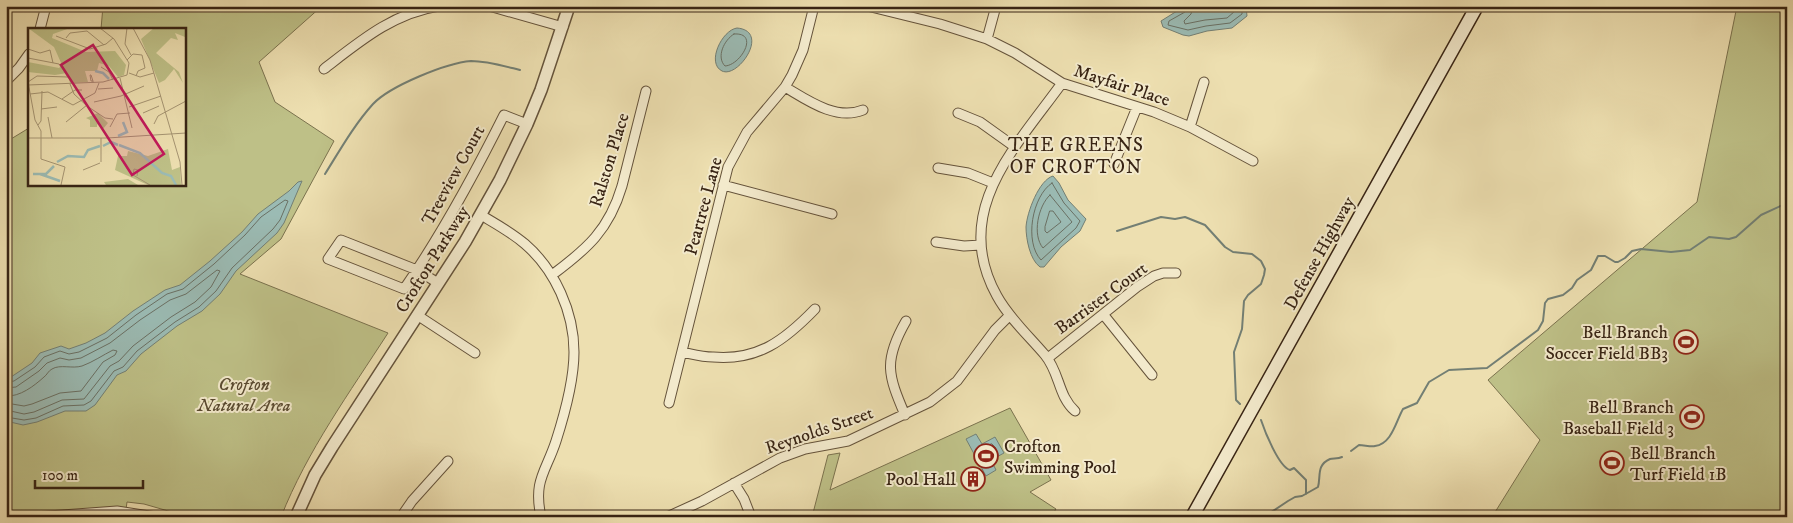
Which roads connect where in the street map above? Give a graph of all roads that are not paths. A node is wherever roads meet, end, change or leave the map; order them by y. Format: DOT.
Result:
graph roads {
  1 [pos="46,6"];
  2 [pos="439,6"];
  3 [pos="489,6"];
  4 [pos="569,6"];
  5 [pos="814,6"];
  6 [pos="867,6"];
  7 [pos="996,6"];
  8 [pos="1476,6"];
  9 [pos="563,27"];
  10 [pos="40,28"];
  11 [pos="987,39"];
  12 [pos="28,55"];
  13 [pos="324,69"];
  14 [pos="6,81"];
  15 [pos="1204,82"];
  16 [pos="1062,83"];
  17 [pos="785,87"];
  18 [pos="646,90"];
  19 [pos="1137,106"];
  20 [pos="863,110"];
  21 [pos="958,113"];
  22 [pos="527,124"];
  23 [pos="1190,126"];
  24 [pos="1016,147"];
  25 [pos="1252,161"];
  26 [pos="1114,164"];
  27 [pos="938,168"];
  28 [pos="992,183"];
  29 [pos="723,186"];
  30 [pos="481,214"];
  31 [pos="832,214"];
  32 [pos="936,242"];
  33 [pos="981,246"];
  34 [pos="417,270"];
  35 [pos="1176,272"];
  36 [pos="552,275"];
  37 [pos="438,283"];
  38 [pos="815,309"];
  39 [pos="1103,314"];
  40 [pos="417,315"];
  41 [pos="1010,315"];
  42 [pos="906,321"];
  43 [pos="682,352"];
  44 [pos="475,353"];
  45 [pos="1048,358"];
  46 [pos="1152,375"];
  47 [pos="668,403"];
  48 [pos="1075,411"];
  49 [pos="905,415"];
  50 [pos="448,461"];
  51 [pos="734,483"];
  52 [pos="35,517"];
  53 [pos="156,517"];
  54 [pos="296,517"];
  55 [pos="401,517"];
  56 [pos="541,517"];
  57 [pos="667,517"];
  58 [pos="751,517"];
  59 [pos="1192,517"];
  1 -- 10 [label="street"];
  2 -- 13 [label="street"];
  3 -- 9 [label="street"];
  4 -- 9 [label="street, Crofton Parkway"];
  5 -- 17 [label="street, Peartree Lane"];
  6 -- 11 [label="street, Mayfair Place"];
  7 -- 11 [label="street"];
  8 -- 59 [label="main road, Defense Highway"];
  9 -- 22 [label="street, Crofton Parkway"];
  11 -- 16 [label="street, Mayfair Place"];
  12 -- 14 [label="street"];
  15 -- 23 [label="street"];
  16 -- 19 [label="street, Mayfair Place"];
  16 -- 24 [label="street"];
  17 -- 20 [label="street"];
  17 -- 29 [label="street, Peartree Lane"];
  18 -- 36 [label="street, Ralston Place"];
  19 -- 23 [label="street, Mayfair Place"];
  19 -- 26 [label="street"];
  21 -- 24 [label="street"];
  22 -- 30 [label="street, Crofton Parkway"];
  22 -- 34 [label="street, Treeview Court"];
  23 -- 25 [label="street, Mayfair Place"];
  24 -- 28 [label="street"];
  27 -- 28 [label="street"];
  28 -- 33 [label="street"];
  29 -- 31 [label="street"];
  29 -- 43 [label="street, Peartree Lane"];
  30 -- 36 [label="street"];
  30 -- 37 [label="street, Crofton Parkway"];
  32 -- 33 [label="street"];
  33 -- 41 [label="street"];
  34 -- 34 [label="street"];
  34 -- 37 [label="street"];
  35 -- 39 [label="street, Barrister Court"];
  36 -- 56 [label="street"];
  37 -- 40 [label="street, Crofton Parkway"];
  38 -- 43 [label="street"];
  39 -- 45 [label="street, Barrister Court"];
  39 -- 46 [label="street"];
  40 -- 44 [label="street"];
  40 -- 54 [label="street, Crofton Parkway"];
  41 -- 45 [label="street"];
  41 -- 49 [label="street, Reynolds Street"];
  42 -- 49 [label="street"];
  43 -- 47 [label="street, Peartree Lane"];
  45 -- 48 [label="street"];
  49 -- 51 [label="street, Reynolds Street"];
  50 -- 55 [label="street"];
  51 -- 57 [label="street, Reynolds Street"];
  51 -- 58 [label="street"];
  52 -- 53 [label="street"];
}
